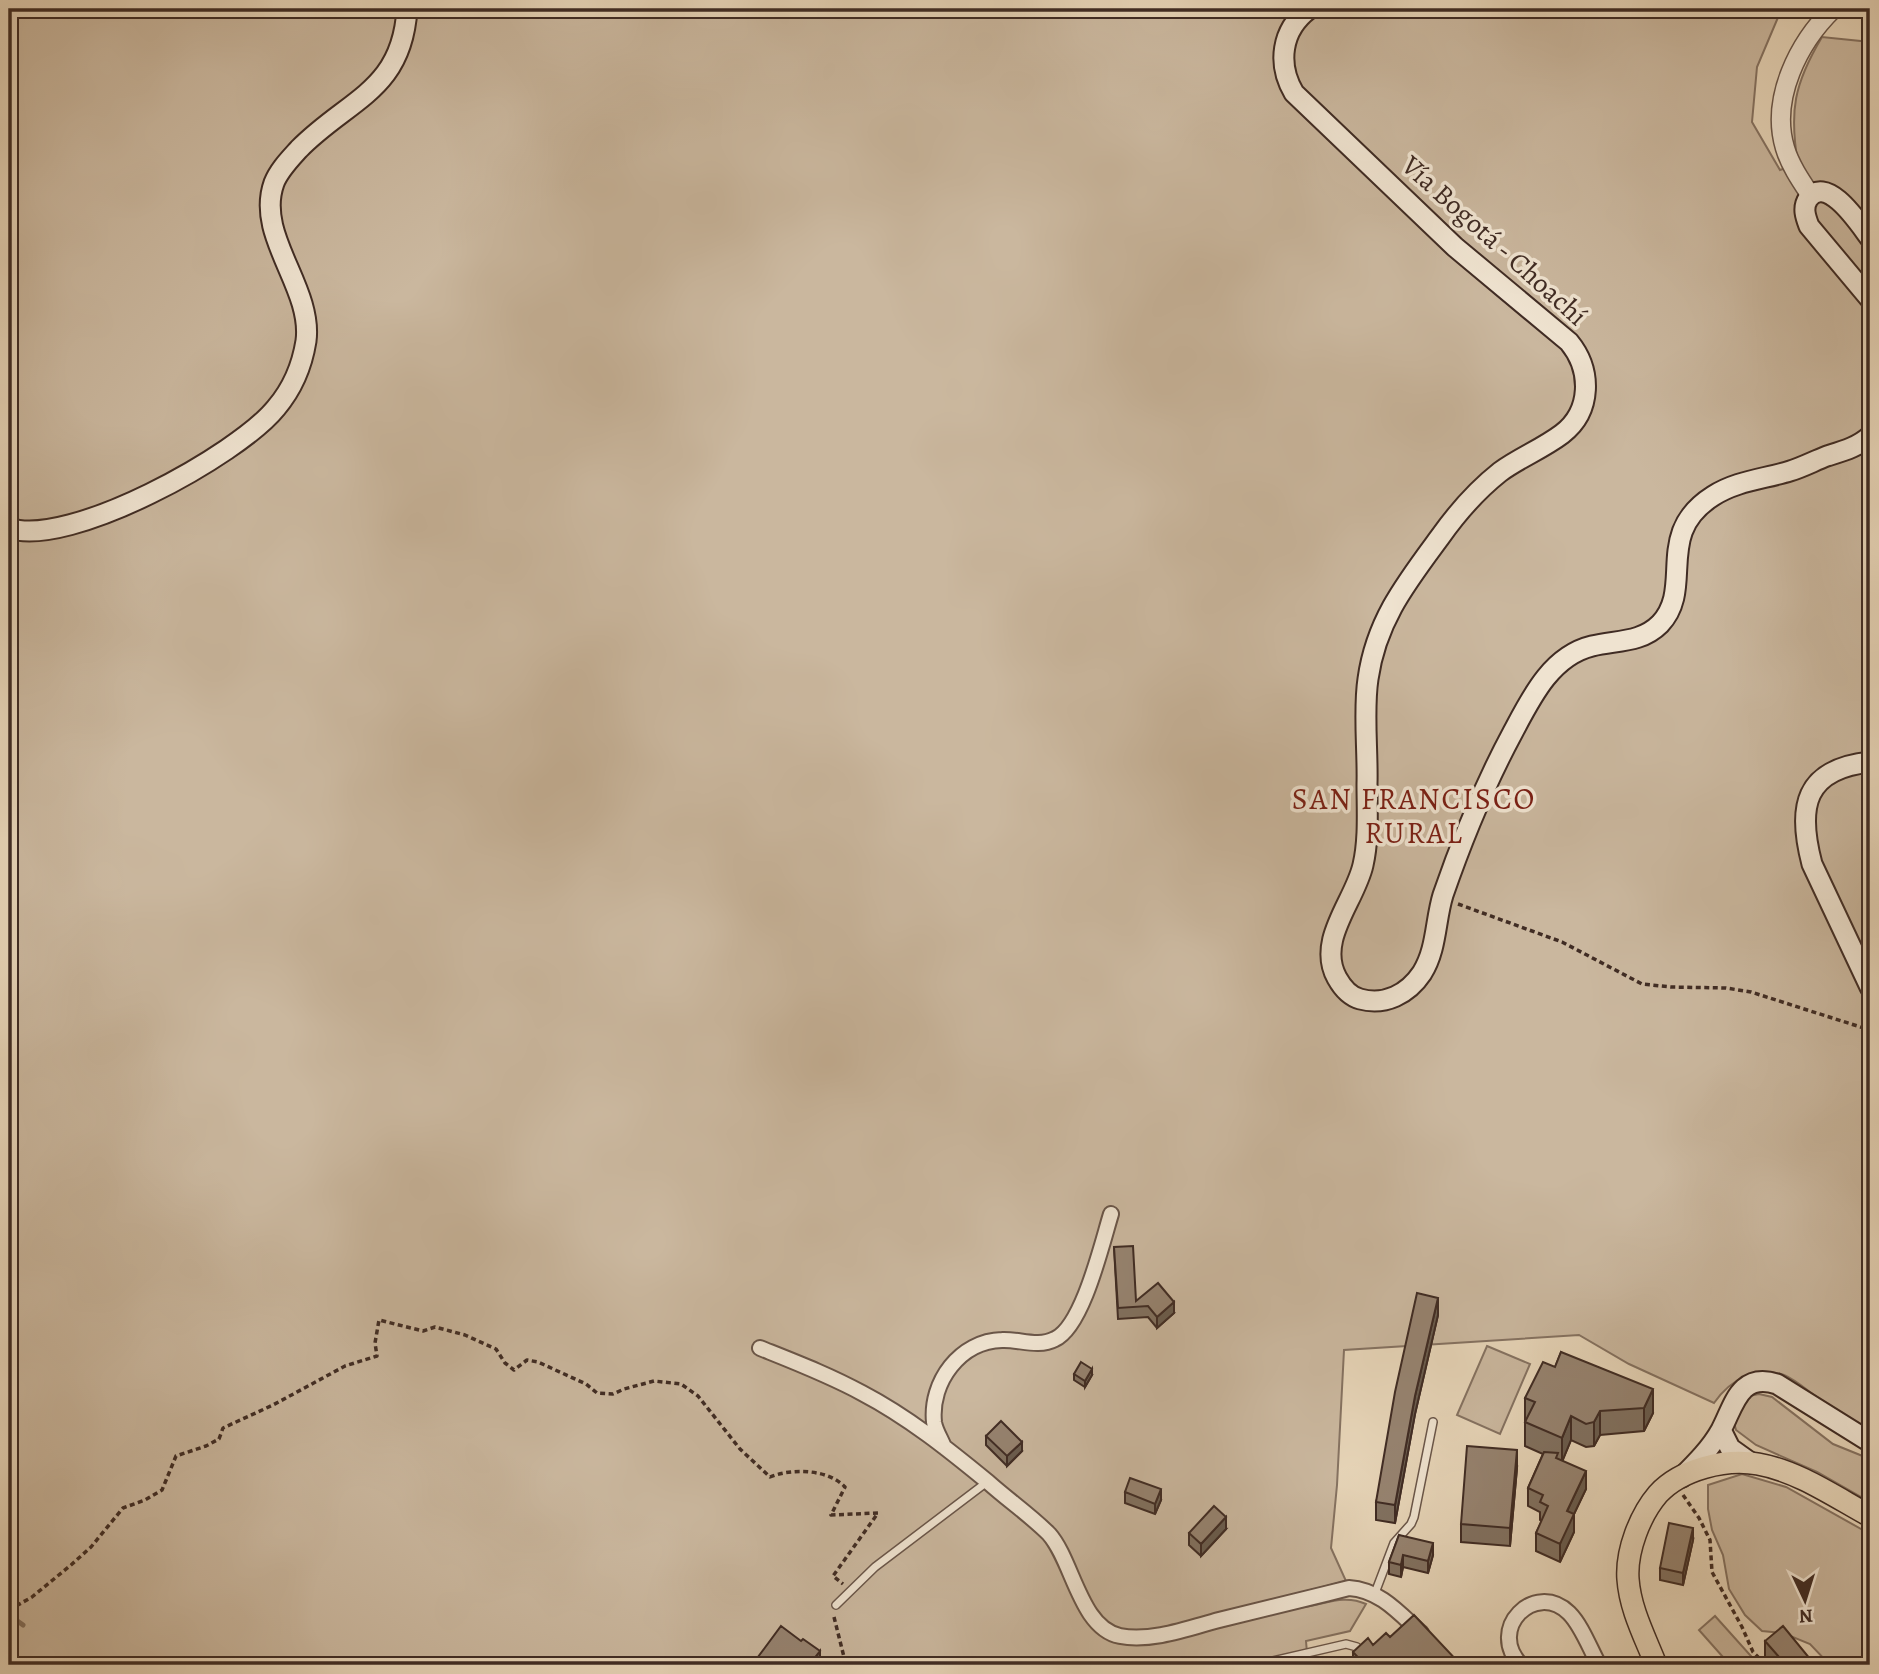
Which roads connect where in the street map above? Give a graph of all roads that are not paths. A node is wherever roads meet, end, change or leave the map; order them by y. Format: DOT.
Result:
graph roads {
  1 [pos="407,9"];
  2 [pos="1308,9"];
  3 [pos="1833,9"];
  4 [pos="1811,196"];
  5 [pos="1870,237"];
  6 [pos="1870,299"];
  7 [pos="1870,436"];
  8 [pos="9,528"];
  9 [pos="1870,762"];
  10 [pos="1870,987"];
  11 [pos="1111,1214"];
  12 [pos="760,1348"];
  13 [pos="1433,1422"];
  14 [pos="1721,1430"];
  15 [pos="1870,1442"];
  16 [pos="944,1447"];
  17 [pos="1751,1463"];
  18 [pos="1677,1480"];
  19 [pos="987,1482"];
  20 [pos="1870,1516"];
  21 [pos="1375,1593"];
  22 [pos="836,1605"];
  23 [pos="1421,1637"];
  24 [pos="1378,1660"];
  25 [pos="1255,1665"];
  26 [pos="1368,1665"];
  27 [pos="1521,1665"];
  28 [pos="1599,1665"];
  29 [pos="1656,1665"];
  1 -- 8 [label="main road"];
  2 -- 7 [label="main road, Vía Bogotá - Choachí"];
  3 -- 4 [label="street"];
  4 -- 5 [label="main road"];
  4 -- 6 [label="main road"];
  9 -- 10 [label="main road"];
  11 -- 16 [label="street"];
  12 -- 16 [label="street"];
  13 -- 21 [label="lane"];
  14 -- 15 [label="main road"];
  14 -- 17 [label="main road"];
  14 -- 18 [label="main road"];
  16 -- 19 [label="street"];
  17 -- 18 [label="main road"];
  17 -- 20 [label="main road"];
  18 -- 29 [label="main road"];
  19 -- 21 [label="street"];
  19 -- 22 [label="lane"];
  21 -- 23 [label="street"];
  24 -- 26 [label="lane"];
  25 -- 26 [label="lane"];
  27 -- 28 [label="street"];
}
